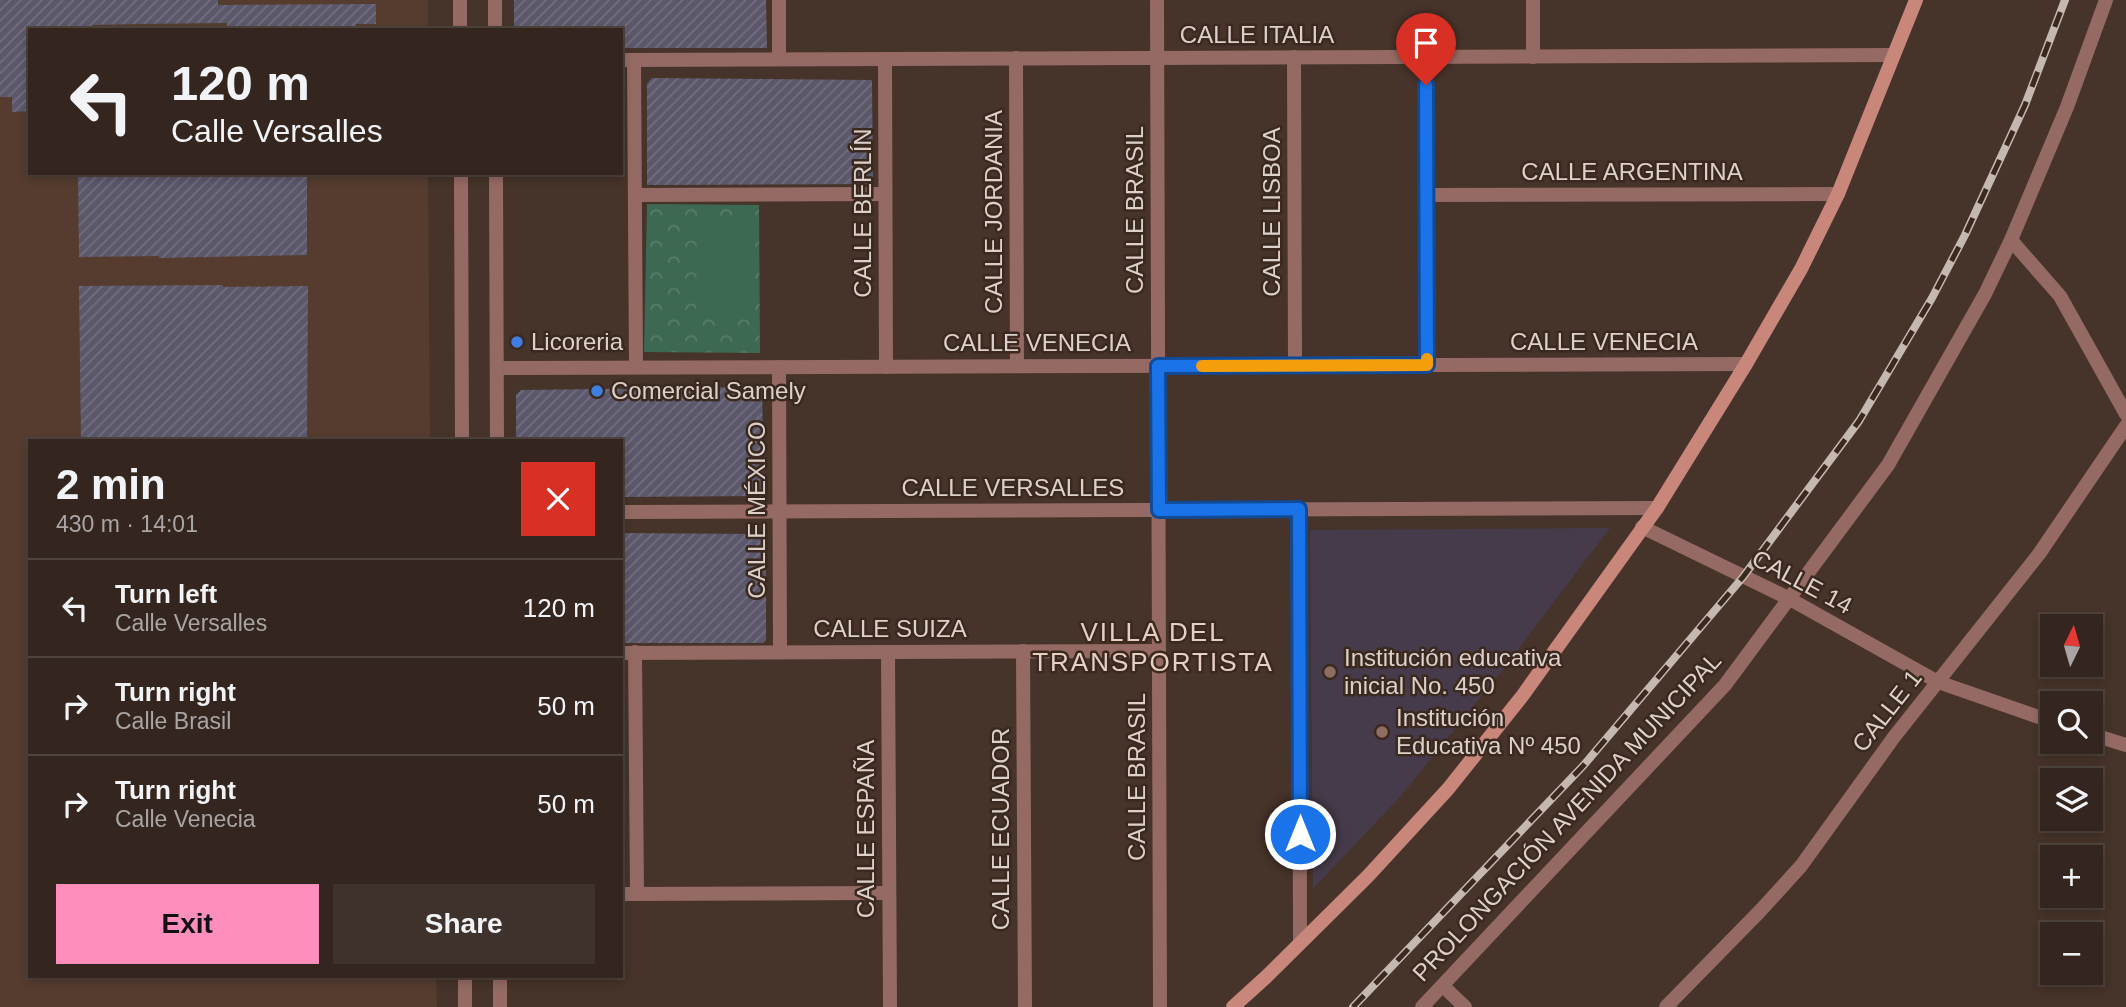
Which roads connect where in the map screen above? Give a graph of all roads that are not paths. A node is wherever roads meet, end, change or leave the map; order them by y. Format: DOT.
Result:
graph roads {
  1 [pos="460,0"];
  2 [pos="495,0"];
  3 [pos="779,0"];
  4 [pos="1157,0"];
  5 [pos="1533,0"];
  6 [pos="1916,0"];
  7 [pos="2106,0"];
  8 [pos="460,28"];
  9 [pos="495,28"];
  10 [pos="1893,55"];
  11 [pos="1294,57"];
  12 [pos="1426,57"];
  13 [pos="1533,57"];
  14 [pos="1016,58"];
  15 [pos="1157,58"];
  16 [pos="779,59"];
  17 [pos="885,59"];
  18 [pos="628,60"];
  19 [pos="461,175"];
  20 [pos="496,175"];
  21 [pos="885,194"];
  22 [pos="1838,194"];
  23 [pos="635,195"];
  24 [pos="1426,195"];
  25 [pos="2011,240"];
  26 [pos="1746,364"];
  27 [pos="1296,365"];
  28 [pos="1427,365"];
  29 [pos="1017,366"];
  30 [pos="1158,366"];
  31 [pos="636,367"];
  32 [pos="779,367"];
  33 [pos="886,367"];
  34 [pos="497,368"];
  35 [pos="2126,414"];
  36 [pos="2126,426"];
  37 [pos="462,439"];
  38 [pos="497,439"];
  39 [pos="1657,508"];
  40 [pos="1299,509"];
  41 [pos="1159,510"];
  42 [pos="779,511"];
  43 [pos="623,512"];
  44 [pos="1642,527"];
  45 [pos="1788,598"];
  46 [pos="1023,651"];
  47 [pos="1159,651"];
  48 [pos="628,652"];
  49 [pos="780,652"];
  50 [pos="888,652"];
  51 [pos="1937,682"];
  52 [pos="2040,718"];
  53 [pos="2103,738"];
  54 [pos="2126,745"];
  55 [pos="889,893"];
  56 [pos="629,894"];
  57 [pos="1300,942"];
  58 [pos="465,978"];
  59 [pos="500,978"];
  60 [pos="1443,986"];
  61 [pos="1671,1004"];
  62 [pos="465,1007"];
  63 [pos="500,1007"];
  64 [pos="890,1007"];
  65 [pos="1025,1007"];
  66 [pos="1160,1007"];
  67 [pos="1233,1007"];
  68 [pos="1422,1007"];
  69 [pos="1465,1007"];
  1 -- 8 [label="street"];
  2 -- 9 [label="street"];
  3 -- 16 [label="street"];
  4 -- 15 [label="street, CALLE BRASIL"];
  5 -- 13 [label="street"];
  6 -- 10 [label="main road"];
  7 -- 25 [label="street, PROLONGACIÓN AVENIDA MUNICIPAL"];
  10 -- 13 [label="street, CALLE ITALIA"];
  10 -- 22 [label="main road"];
  11 -- 12 [label="street, CALLE ITALIA"];
  11 -- 15 [label="street, CALLE ITALIA"];
  11 -- 27 [label="street, CALLE LISBOA"];
  12 -- 13 [label="street, CALLE ITALIA"];
  12 -- 24 [label="street"];
  14 -- 15 [label="street, CALLE ITALIA"];
  14 -- 17 [label="street, CALLE ITALIA"];
  14 -- 29 [label="street, CALLE JORDANIA"];
  15 -- 30 [label="street, CALLE BRASIL"];
  16 -- 17 [label="street, CALLE ITALIA"];
  16 -- 18 [label="street, CALLE ITALIA"];
  17 -- 21 [label="street, CALLE BERLÍN"];
  18 -- 23 [label="street"];
  19 -- 37 [label="street"];
  20 -- 34 [label="street"];
  21 -- 23 [label="street"];
  21 -- 33 [label="street, CALLE BERLÍN"];
  22 -- 24 [label="street, CALLE ARGENTINA"];
  22 -- 26 [label="main road"];
  23 -- 31 [label="street"];
  24 -- 28 [label="street"];
  25 -- 35 [label="street"];
  25 -- 45 [label="street, PROLONGACIÓN AVENIDA MUNICIPAL"];
  26 -- 28 [label="street, CALLE VENECIA"];
  26 -- 39 [label="main road"];
  27 -- 28 [label="street, CALLE VENECIA"];
  27 -- 30 [label="street, CALLE VENECIA"];
  29 -- 30 [label="street, CALLE VENECIA"];
  29 -- 33 [label="street, CALLE VENECIA"];
  30 -- 41 [label="street, CALLE BRASIL"];
  31 -- 32 [label="street, CALLE VENECIA"];
  31 -- 34 [label="street, CALLE VENECIA"];
  32 -- 33 [label="street, CALLE VENECIA"];
  32 -- 42 [label="street, CALLE MÉXICO"];
  34 -- 38 [label="street"];
  36 -- 51 [label="street, CALLE 1"];
  39 -- 40 [label="street, CALLE VERSALLES"];
  39 -- 44 [label="main road"];
  40 -- 41 [label="street, CALLE VERSALLES"];
  40 -- 57 [label="street"];
  41 -- 42 [label="street, CALLE VERSALLES"];
  41 -- 47 [label="street, CALLE BRASIL"];
  42 -- 43 [label="street, CALLE VERSALLES"];
  42 -- 49 [label="street, CALLE MÉXICO"];
  44 -- 45 [label="street, CALLE 14"];
  44 -- 57 [label="main road"];
  45 -- 51 [label="street, CALLE 14"];
  45 -- 60 [label="street, PROLONGACIÓN AVENIDA MUNICIPAL"];
  46 -- 47 [label="street, CALLE SUIZA"];
  46 -- 50 [label="street, CALLE SUIZA"];
  46 -- 65 [label="street, CALLE ECUADOR"];
  47 -- 66 [label="street, CALLE BRASIL"];
  48 -- 49 [label="street, CALLE SUIZA"];
  48 -- 56 [label="street"];
  49 -- 50 [label="street, CALLE SUIZA"];
  50 -- 55 [label="street, CALLE ESPAÑA"];
  51 -- 52 [label="street, CALLE 14"];
  51 -- 61 [label="street, CALLE 1"];
  53 -- 54 [label="street"];
  55 -- 56 [label="street"];
  55 -- 64 [label="street, CALLE ESPAÑA"];
  57 -- 67 [label="main road"];
  58 -- 62 [label="street"];
  59 -- 63 [label="street"];
  60 -- 68 [label="street, PROLONGACIÓN AVENIDA MUNICIPAL"];
  60 -- 69 [label="street"];
}
